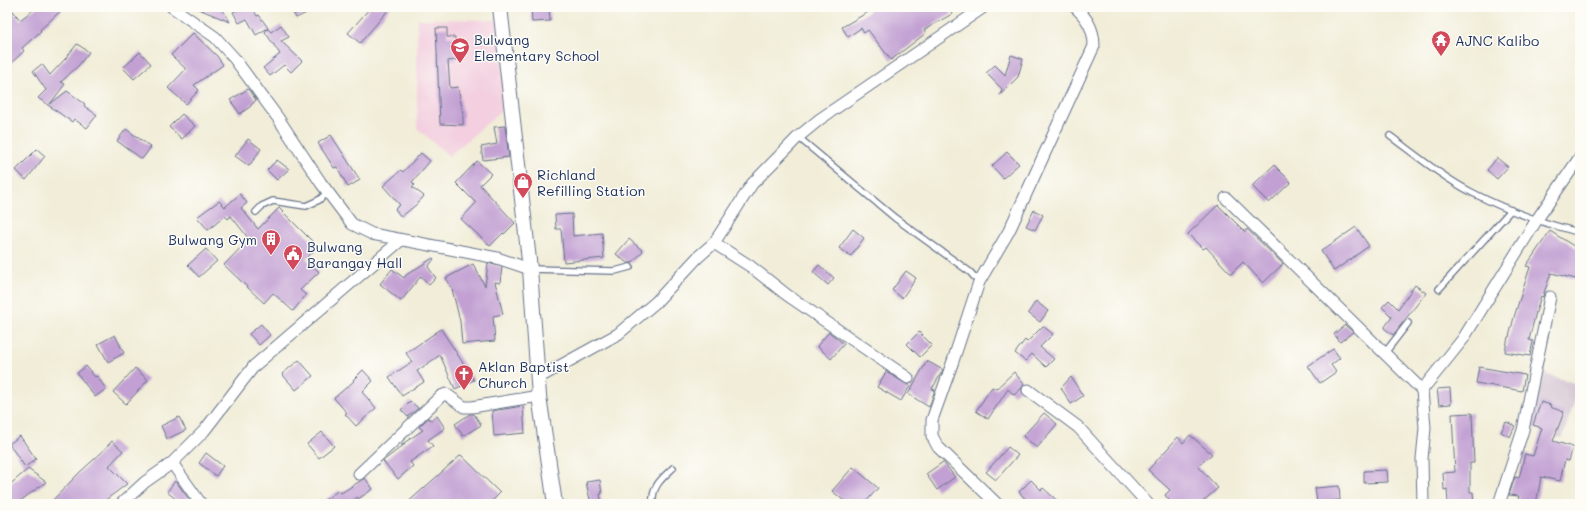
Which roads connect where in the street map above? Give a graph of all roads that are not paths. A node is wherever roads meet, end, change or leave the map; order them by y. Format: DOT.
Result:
graph roads {
  1 [pos="172,7"];
  2 [pos="500,7"];
  3 [pos="984,7"];
  4 [pos="1075,7"];
  5 [pos="1390,136"];
  6 [pos="798,138"];
  7 [pos="1580,157"];
  8 [pos="328,192"];
  9 [pos="1226,198"];
  10 [pos="1511,210"];
  11 [pos="256,212"];
  12 [pos="1536,221"];
  13 [pos="1580,231"];
  14 [pos="400,240"];
  15 [pos="714,243"];
  16 [pos="630,267"];
  17 [pos="530,269"];
  18 [pos="979,282"];
  19 [pos="1439,290"];
  20 [pos="1550,296"];
  21 [pos="1408,323"];
  22 [pos="1384,354"];
  23 [pos="538,378"];
  24 [pos="908,378"];
  25 [pos="1028,390"];
  26 [pos="1422,390"];
  27 [pos="539,396"];
  28 [pos="172,463"];
  29 [pos="673,468"];
  30 [pos="359,474"];
  31 [pos="121,504"];
  32 [pos="201,504"];
  33 [pos="555,504"];
  34 [pos="653,504"];
  35 [pos="998,504"];
  36 [pos="1148,504"];
  37 [pos="1423,504"];
  38 [pos="1499,504"];
  1 -- 8 [label="street"];
  2 -- 17 [label="street"];
  3 -- 6 [label="street"];
  4 -- 18 [label="street"];
  5 -- 10 [label="lane"];
  6 -- 15 [label="street"];
  6 -- 18 [label="lane"];
  7 -- 12 [label="street"];
  8 -- 11 [label="lane"];
  8 -- 14 [label="street"];
  9 -- 22 [label="street"];
  10 -- 12 [label="lane"];
  10 -- 19 [label="lane"];
  12 -- 13 [label="lane"];
  12 -- 26 [label="street"];
  14 -- 17 [label="street"];
  14 -- 28 [label="street"];
  15 -- 23 [label="street"];
  15 -- 24 [label="street"];
  16 -- 17 [label="lane"];
  17 -- 23 [label="street"];
  18 -- 35 [label="street"];
  20 -- 38 [label="street"];
  21 -- 22 [label="lane"];
  22 -- 26 [label="street"];
  23 -- 27 [label="street"];
  25 -- 36 [label="street"];
  26 -- 37 [label="street"];
  27 -- 30 [label="street"];
  27 -- 33 [label="street"];
  28 -- 31 [label="street"];
  28 -- 32 [label="street"];
  29 -- 34 [label="lane"];
}
